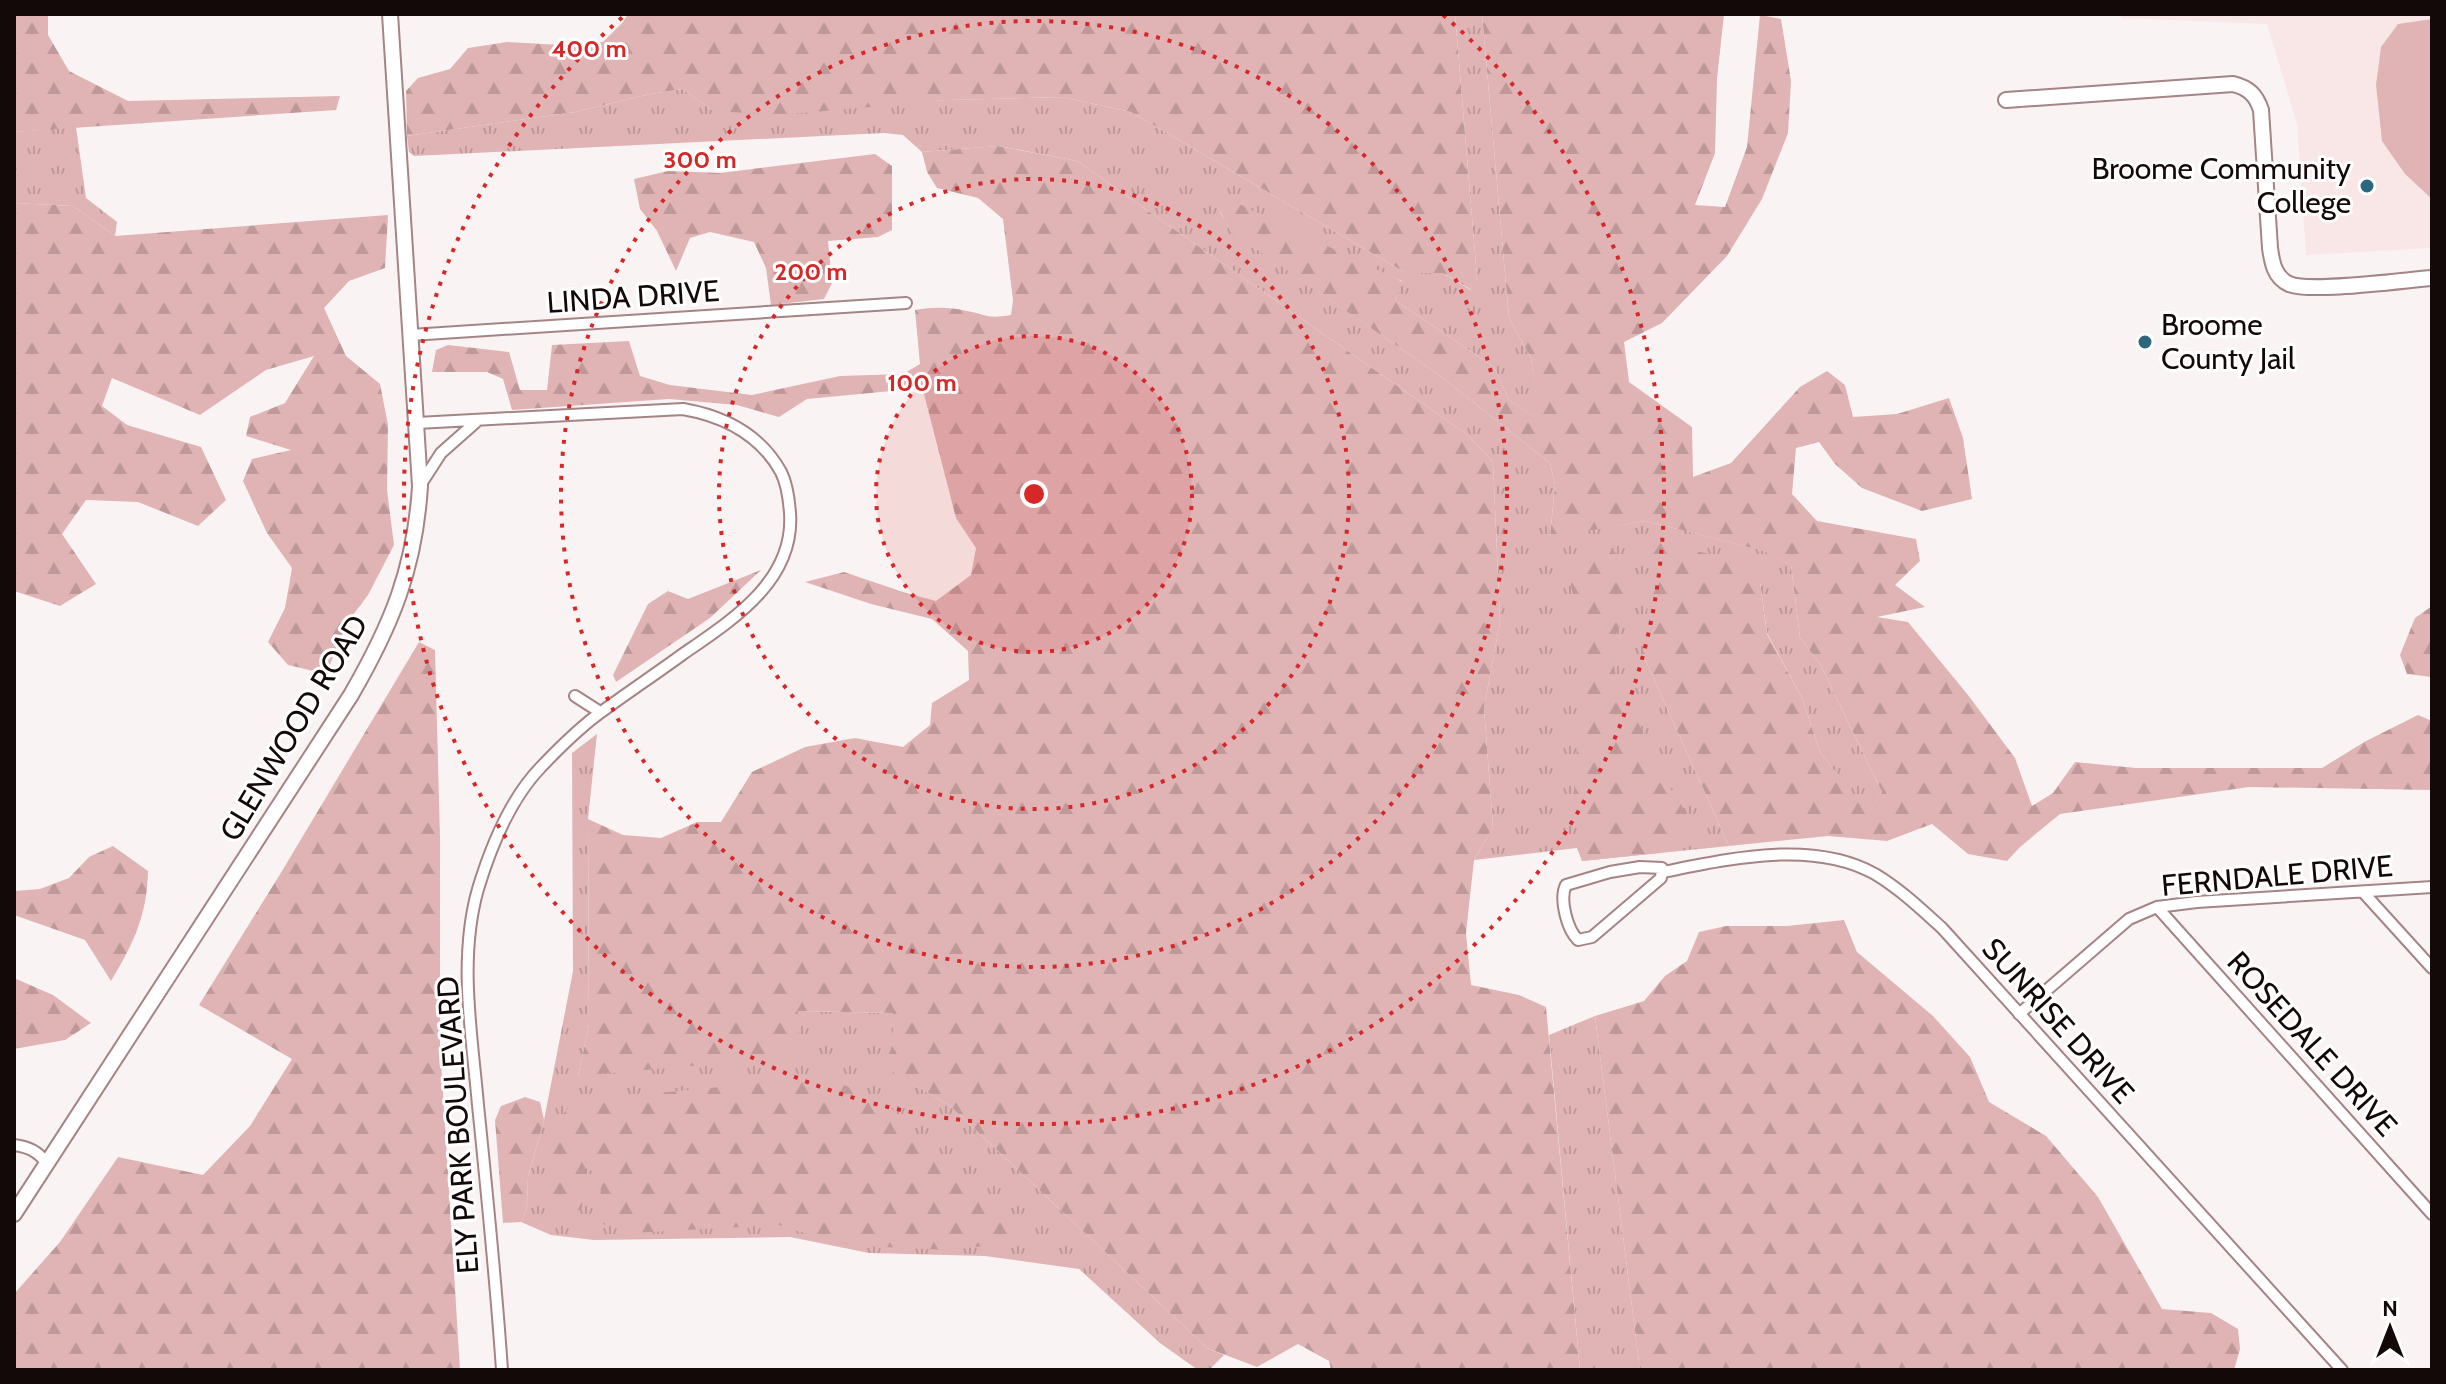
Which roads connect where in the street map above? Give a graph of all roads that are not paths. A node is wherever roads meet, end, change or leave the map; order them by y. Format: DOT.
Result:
graph roads {
  1 [pos="390,14"];
  2 [pos="2006,100"];
  3 [pos="2432,278"];
  4 [pos="906,303"];
  5 [pos="411,335"];
  6 [pos="477,421"];
  7 [pos="417,423"];
  8 [pos="420,486"];
  9 [pos="575,696"];
  10 [pos="600,712"];
  11 [pos="1663,872"];
  12 [pos="2432,887"];
  13 [pos="2363,892"];
  14 [pos="2157,907"];
  15 [pos="2432,968"];
  16 [pos="2019,1014"];
  17 [pos="14,1145"];
  18 [pos="47,1163"];
  19 [pos="14,1214"];
  20 [pos="2432,1214"];
  21 [pos="502,1370"];
  22 [pos="2342,1370"];
  1 -- 5 [label="street, GLENWOOD ROAD"];
  2 -- 3 [label="street"];
  4 -- 5 [label="street, LINDA DRIVE"];
  5 -- 7 [label="street, GLENWOOD ROAD"];
  6 -- 7 [label="street, ELY PARK BOULEVARD"];
  6 -- 8 [label="street"];
  6 -- 10 [label="street, ELY PARK BOULEVARD"];
  7 -- 8 [label="street, GLENWOOD ROAD"];
  8 -- 18 [label="street, GLENWOOD ROAD"];
  9 -- 10 [label="street"];
  10 -- 21 [label="street, ELY PARK BOULEVARD"];
  11 -- 11 [label="street, SUNRISE DRIVE"];
  11 -- 16 [label="street, SUNRISE DRIVE"];
  12 -- 13 [label="street, FERNDALE DRIVE"];
  13 -- 14 [label="street, FERNDALE DRIVE"];
  13 -- 15 [label="street"];
  14 -- 16 [label="street, FERNDALE DRIVE"];
  14 -- 20 [label="street, ROSEDALE DRIVE"];
  16 -- 22 [label="street, SUNRISE DRIVE"];
  17 -- 18 [label="street"];
  18 -- 19 [label="street, GLENWOOD ROAD"];
}
